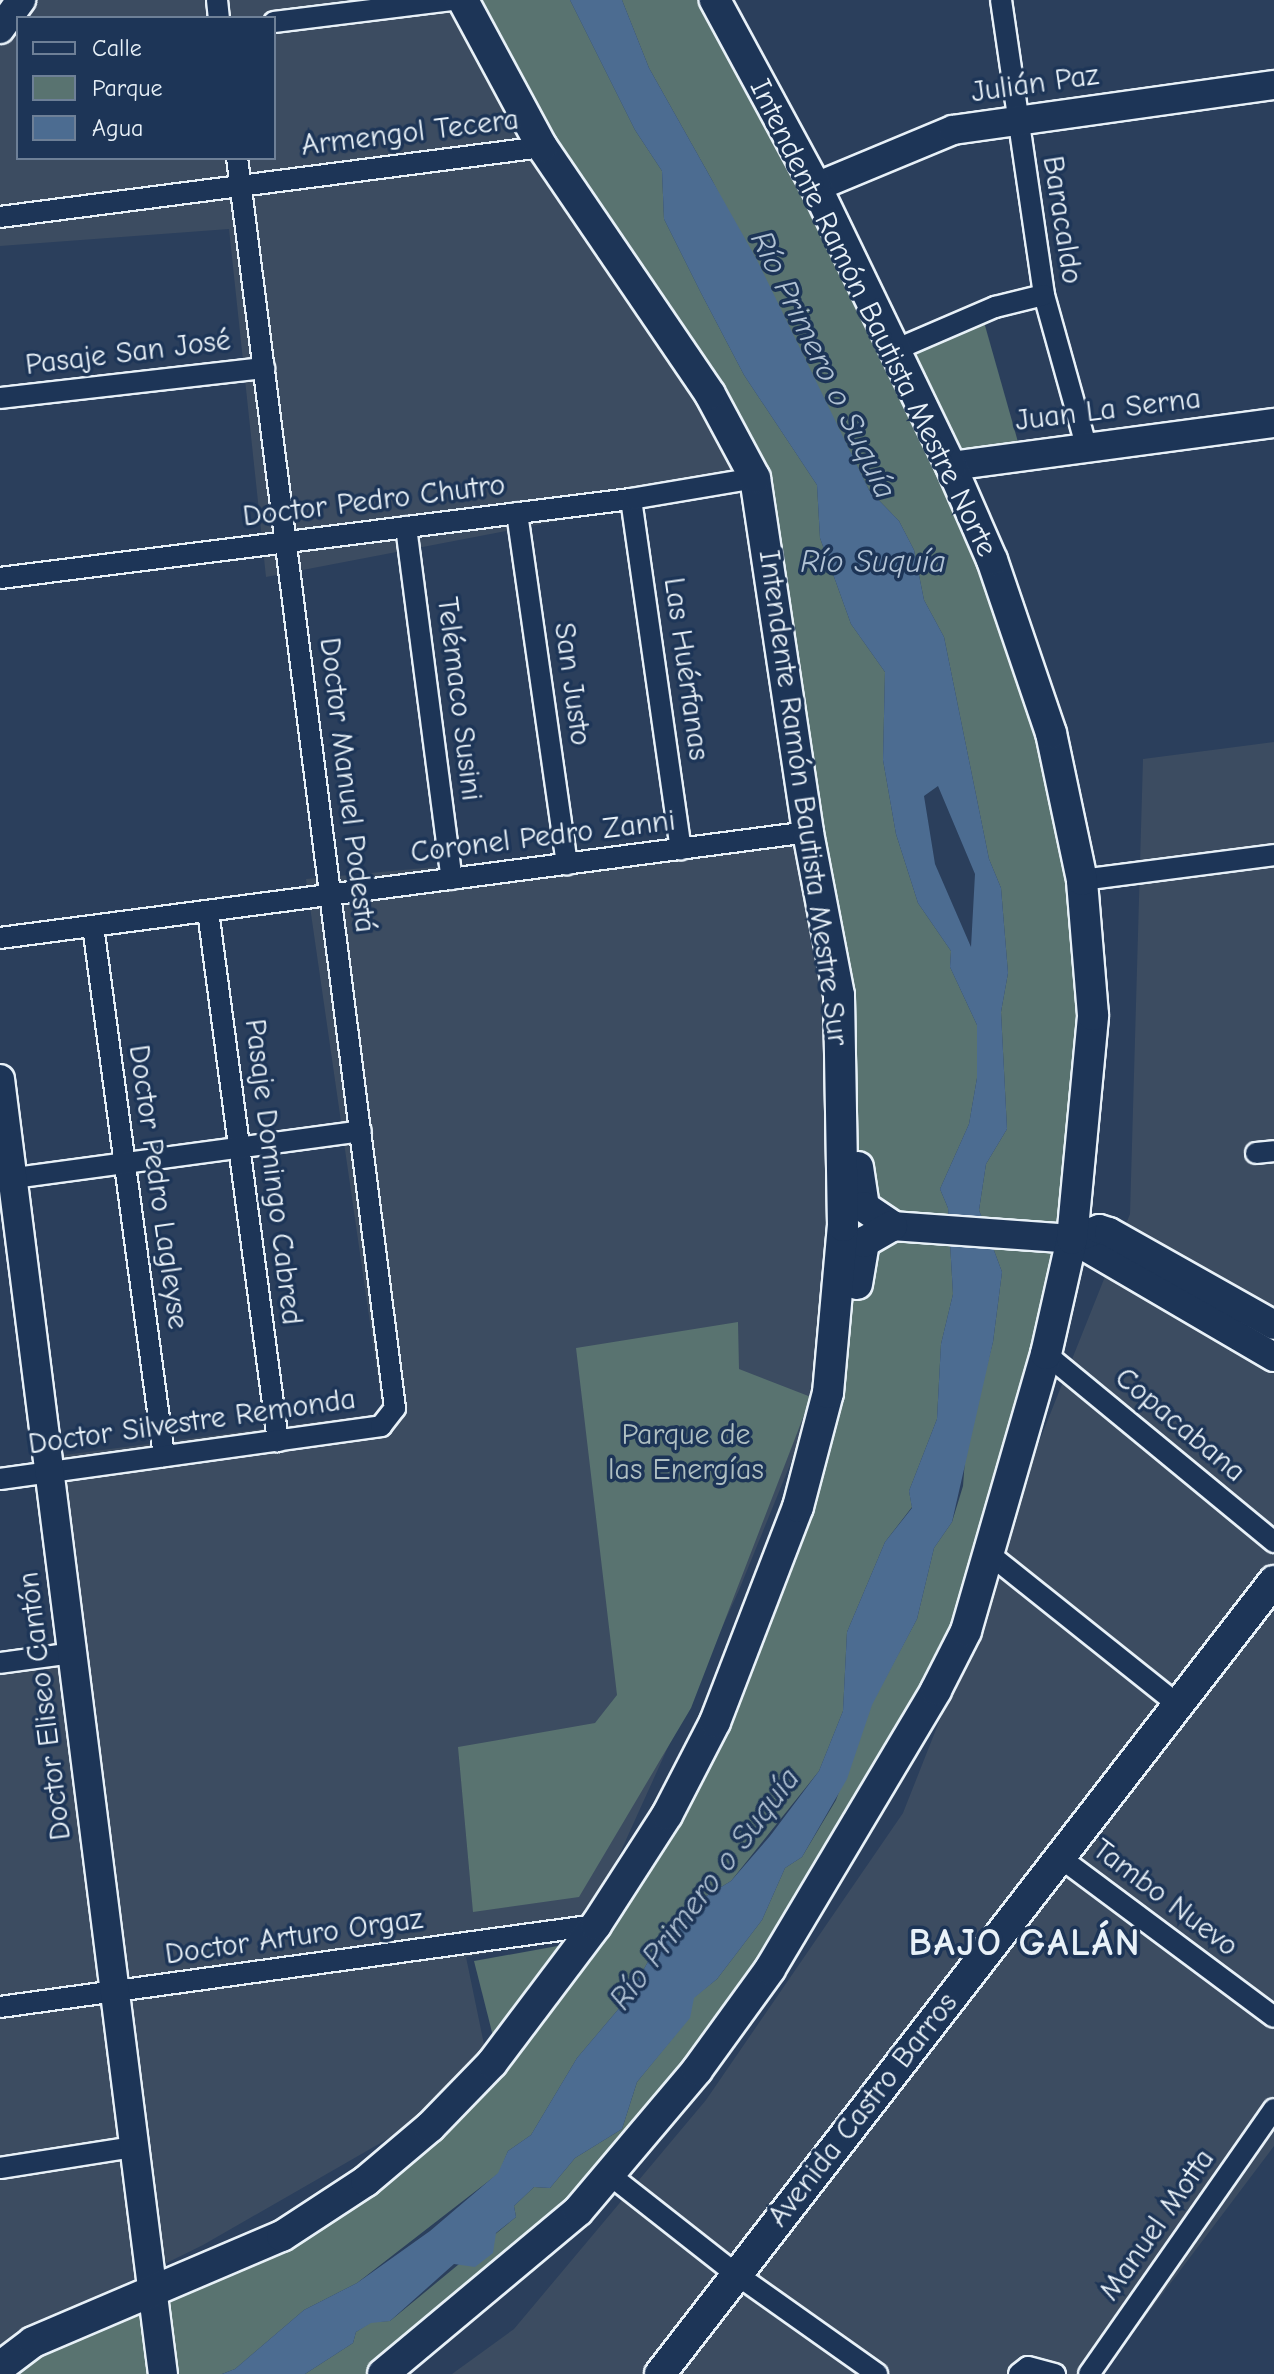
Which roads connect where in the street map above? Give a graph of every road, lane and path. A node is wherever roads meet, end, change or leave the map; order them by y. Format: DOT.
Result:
graph roads {
  1 [pos="21,0"];
  2 [pos="454,0"];
  3 [pos="463,0"];
  4 [pos="715,0"];
  5 [pos="1001,0"];
  6 [pos="276,22"];
  7 [pos="1,27"];
  8 [pos="1274,85"];
  9 [pos="1016,121"];
  10 [pos="542,147"];
  11 [pos="237,160"];
  12 [pos="240,184"];
  13 [pos="816,187"];
  14 [pos="0,217"];
  15 [pos="1044,295"];
  16 [pos="895,350"];
  17 [pos="264,368"];
  18 [pos="0,398"];
  19 [pos="1274,423"];
  20 [pos="1086,445"];
  21 [pos="951,466"];
  22 [pos="755,478"];
  23 [pos="631,499"];
  24 [pos="517,513"];
  25 [pos="406,527"];
  26 [pos="286,542"];
  27 [pos="0,578"];
  28 [pos="803,790"];
  29 [pos="808,832"];
  30 [pos="681,849"];
  31 [pos="1274,855"];
  32 [pos="567,864"];
  33 [pos="452,879"];
  34 [pos="1082,880"];
  35 [pos="331,895"];
  36 [pos="208,911"];
  37 [pos="93,926"];
  38 [pos="0,938"];
  39 [pos="0,1079"];
  40 [pos="361,1131"];
  41 [pos="239,1147"];
  42 [pos="125,1163"];
  43 [pos="6,1179"];
  44 [pos="887,1226"];
  45 [pos="1062,1237"];
  46 [pos="1274,1325"];
  47 [pos="1046,1354"];
  48 [pos="1274,1357"];
  49 [pos="390,1420"];
  50 [pos="278,1441"];
  51 [pos="164,1456"];
  52 [pos="813,1459"];
  53 [pos="51,1472"];
  54 [pos="0,1479"];
  55 [pos="1274,1542"];
  56 [pos="988,1553"];
  57 [pos="1274,1581"];
  58 [pos="73,1653"];
  59 [pos="0,1663"];
  60 [pos="1177,1704"];
  61 [pos="1058,1856"];
  62 [pos="596,1925"];
  63 [pos="114,1992"];
  64 [pos="0,2007"];
  65 [pos="1274,2017"];
  66 [pos="1274,2109"];
  67 [pos="132,2147"];
  68 [pos="0,2168"];
  69 [pos="610,2175"];
  70 [pos="736,2274"];
  71 [pos="152,2310"];
  72 [pos="5,2357"];
  73 [pos="163,2374"];
  74 [pos="383,2374"];
  75 [pos="660,2374"];
  76 [pos="877,2374"];
  77 [pos="1019,2374"];
  78 [pos="1055,2374"];
  79 [pos="1089,2374"];
  1 -- 7 [label="street"];
  2 -- 6 [label="street"];
  3 -- 10 [label="main road, Intendente Ramón Bautista Mestre Sur"];
  4 -- 13 [label="main road, Intendente Ramón Bautista Mestre Norte"];
  5 -- 9 [label="street, Baracaldo"];
  8 -- 9 [label="street, Julián Paz"];
  9 -- 13 [label="street, Julián Paz"];
  9 -- 15 [label="street, Baracaldo"];
  10 -- 12 [label="street, Armengol Tecera"];
  10 -- 22 [label="main road, Intendente Ramón Bautista Mestre Sur"];
  11 -- 12 [label="street, Doctor Manuel Podestá"];
  12 -- 14 [label="street, Armengol Tecera"];
  12 -- 17 [label="street, Doctor Manuel Podestá"];
  13 -- 16 [label="main road, Intendente Ramón Bautista Mestre Norte"];
  15 -- 16 [label="street"];
  15 -- 20 [label="street, Baracaldo"];
  16 -- 21 [label="main road, Intendente Ramón Bautista Mestre Norte"];
  17 -- 18 [label="street, Pasaje San José"];
  17 -- 26 [label="street, Doctor Manuel Podestá"];
  19 -- 20 [label="street, Juan La Serna"];
  20 -- 21 [label="street, Juan La Serna"];
  21 -- 34 [label="main road, Intendente Ramón Bautista Mestre Norte"];
  22 -- 23 [label="street, Doctor Pedro Chutro"];
  22 -- 28 [label="main road, Intendente Ramón Bautista Mestre Sur"];
  23 -- 24 [label="street, Doctor Pedro Chutro"];
  23 -- 30 [label="street, Las Huérfanas"];
  24 -- 25 [label="street, Doctor Pedro Chutro"];
  24 -- 32 [label="street, San Justo"];
  25 -- 26 [label="street, Doctor Pedro Chutro"];
  25 -- 33 [label="street, Telémaco Susini"];
  26 -- 27 [label="street, Doctor Pedro Chutro"];
  26 -- 35 [label="street, Doctor Manuel Podestá"];
  28 -- 29 [label="main road, Intendente Ramón Bautista Mestre Sur"];
  28 -- 44 [label="main road"];
  29 -- 30 [label="street, Coronel Pedro Zanni"];
  29 -- 52 [label="main road, Intendente Ramón Bautista Mestre Sur"];
  30 -- 32 [label="street, Coronel Pedro Zanni"];
  31 -- 34 [label="street"];
  32 -- 33 [label="street, Coronel Pedro Zanni"];
  33 -- 35 [label="street, Coronel Pedro Zanni"];
  34 -- 45 [label="main road, Intendente Ramón Bautista Mestre Norte"];
  35 -- 36 [label="street, Coronel Pedro Zanni"];
  35 -- 40 [label="street, Doctor Manuel Podestá"];
  36 -- 37 [label="street, Coronel Pedro Zanni"];
  36 -- 41 [label="street, Pasaje Domingo Cabred"];
  37 -- 38 [label="street, Coronel Pedro Zanni"];
  37 -- 42 [label="street, Doctor Pedro Lagleyse"];
  39 -- 43 [label="street, Doctor Eliseo Cantón"];
  40 -- 41 [label="street"];
  40 -- 49 [label="street, Doctor Manuel Podestá"];
  41 -- 42 [label="street"];
  41 -- 50 [label="street, Pasaje Domingo Cabred"];
  42 -- 43 [label="street"];
  42 -- 51 [label="street, Doctor Pedro Lagleyse"];
  43 -- 53 [label="street, Doctor Eliseo Cantón"];
  44 -- 45 [label="street"];
  44 -- 52 [label="main road"];
  45 -- 46 [label="street"];
  45 -- 47 [label="main road, Intendente Ramón Bautista Mestre Norte"];
  45 -- 48 [label="street"];
  47 -- 55 [label="street, Copacabana"];
  47 -- 56 [label="main road, Intendente Ramón Bautista Mestre Norte"];
  49 -- 50 [label="street, Doctor Silvestre Remonda"];
  50 -- 51 [label="street, Doctor Silvestre Remonda"];
  51 -- 53 [label="street, Doctor Silvestre Remonda"];
  52 -- 62 [label="main road, Intendente Ramón Bautista Mestre Sur"];
  53 -- 54 [label="street, Doctor Silvestre Remonda"];
  53 -- 58 [label="street, Doctor Eliseo Cantón"];
  56 -- 60 [label="street"];
  56 -- 69 [label="main road, Intendente Ramón Bautista Mestre Norte"];
  57 -- 60 [label="main road, Avenida Castro Barros"];
  58 -- 59 [label="street"];
  58 -- 63 [label="street, Doctor Eliseo Cantón"];
  60 -- 61 [label="main road, Avenida Castro Barros"];
  61 -- 65 [label="street, Tambo Nuevo"];
  61 -- 70 [label="main road, Avenida Castro Barros"];
  62 -- 63 [label="street, Doctor Arturo Orgaz"];
  62 -- 71 [label="main road, Intendente Ramón Bautista Mestre Sur"];
  63 -- 64 [label="street, Doctor Arturo Orgaz"];
  63 -- 67 [label="street, Doctor Eliseo Cantón"];
  66 -- 79 [label="street, Manuel Motta"];
  67 -- 68 [label="street"];
  67 -- 71 [label="street, Doctor Eliseo Cantón"];
  69 -- 70 [label="street"];
  69 -- 74 [label="main road, Intendente Ramón Bautista Mestre Norte"];
  70 -- 75 [label="main road, Avenida Castro Barros"];
  70 -- 76 [label="street"];
  71 -- 72 [label="main road, Intendente Ramón Bautista Mestre Sur"];
  71 -- 73 [label="street, Doctor Eliseo Cantón"];
  77 -- 78 [label="street"];
}
